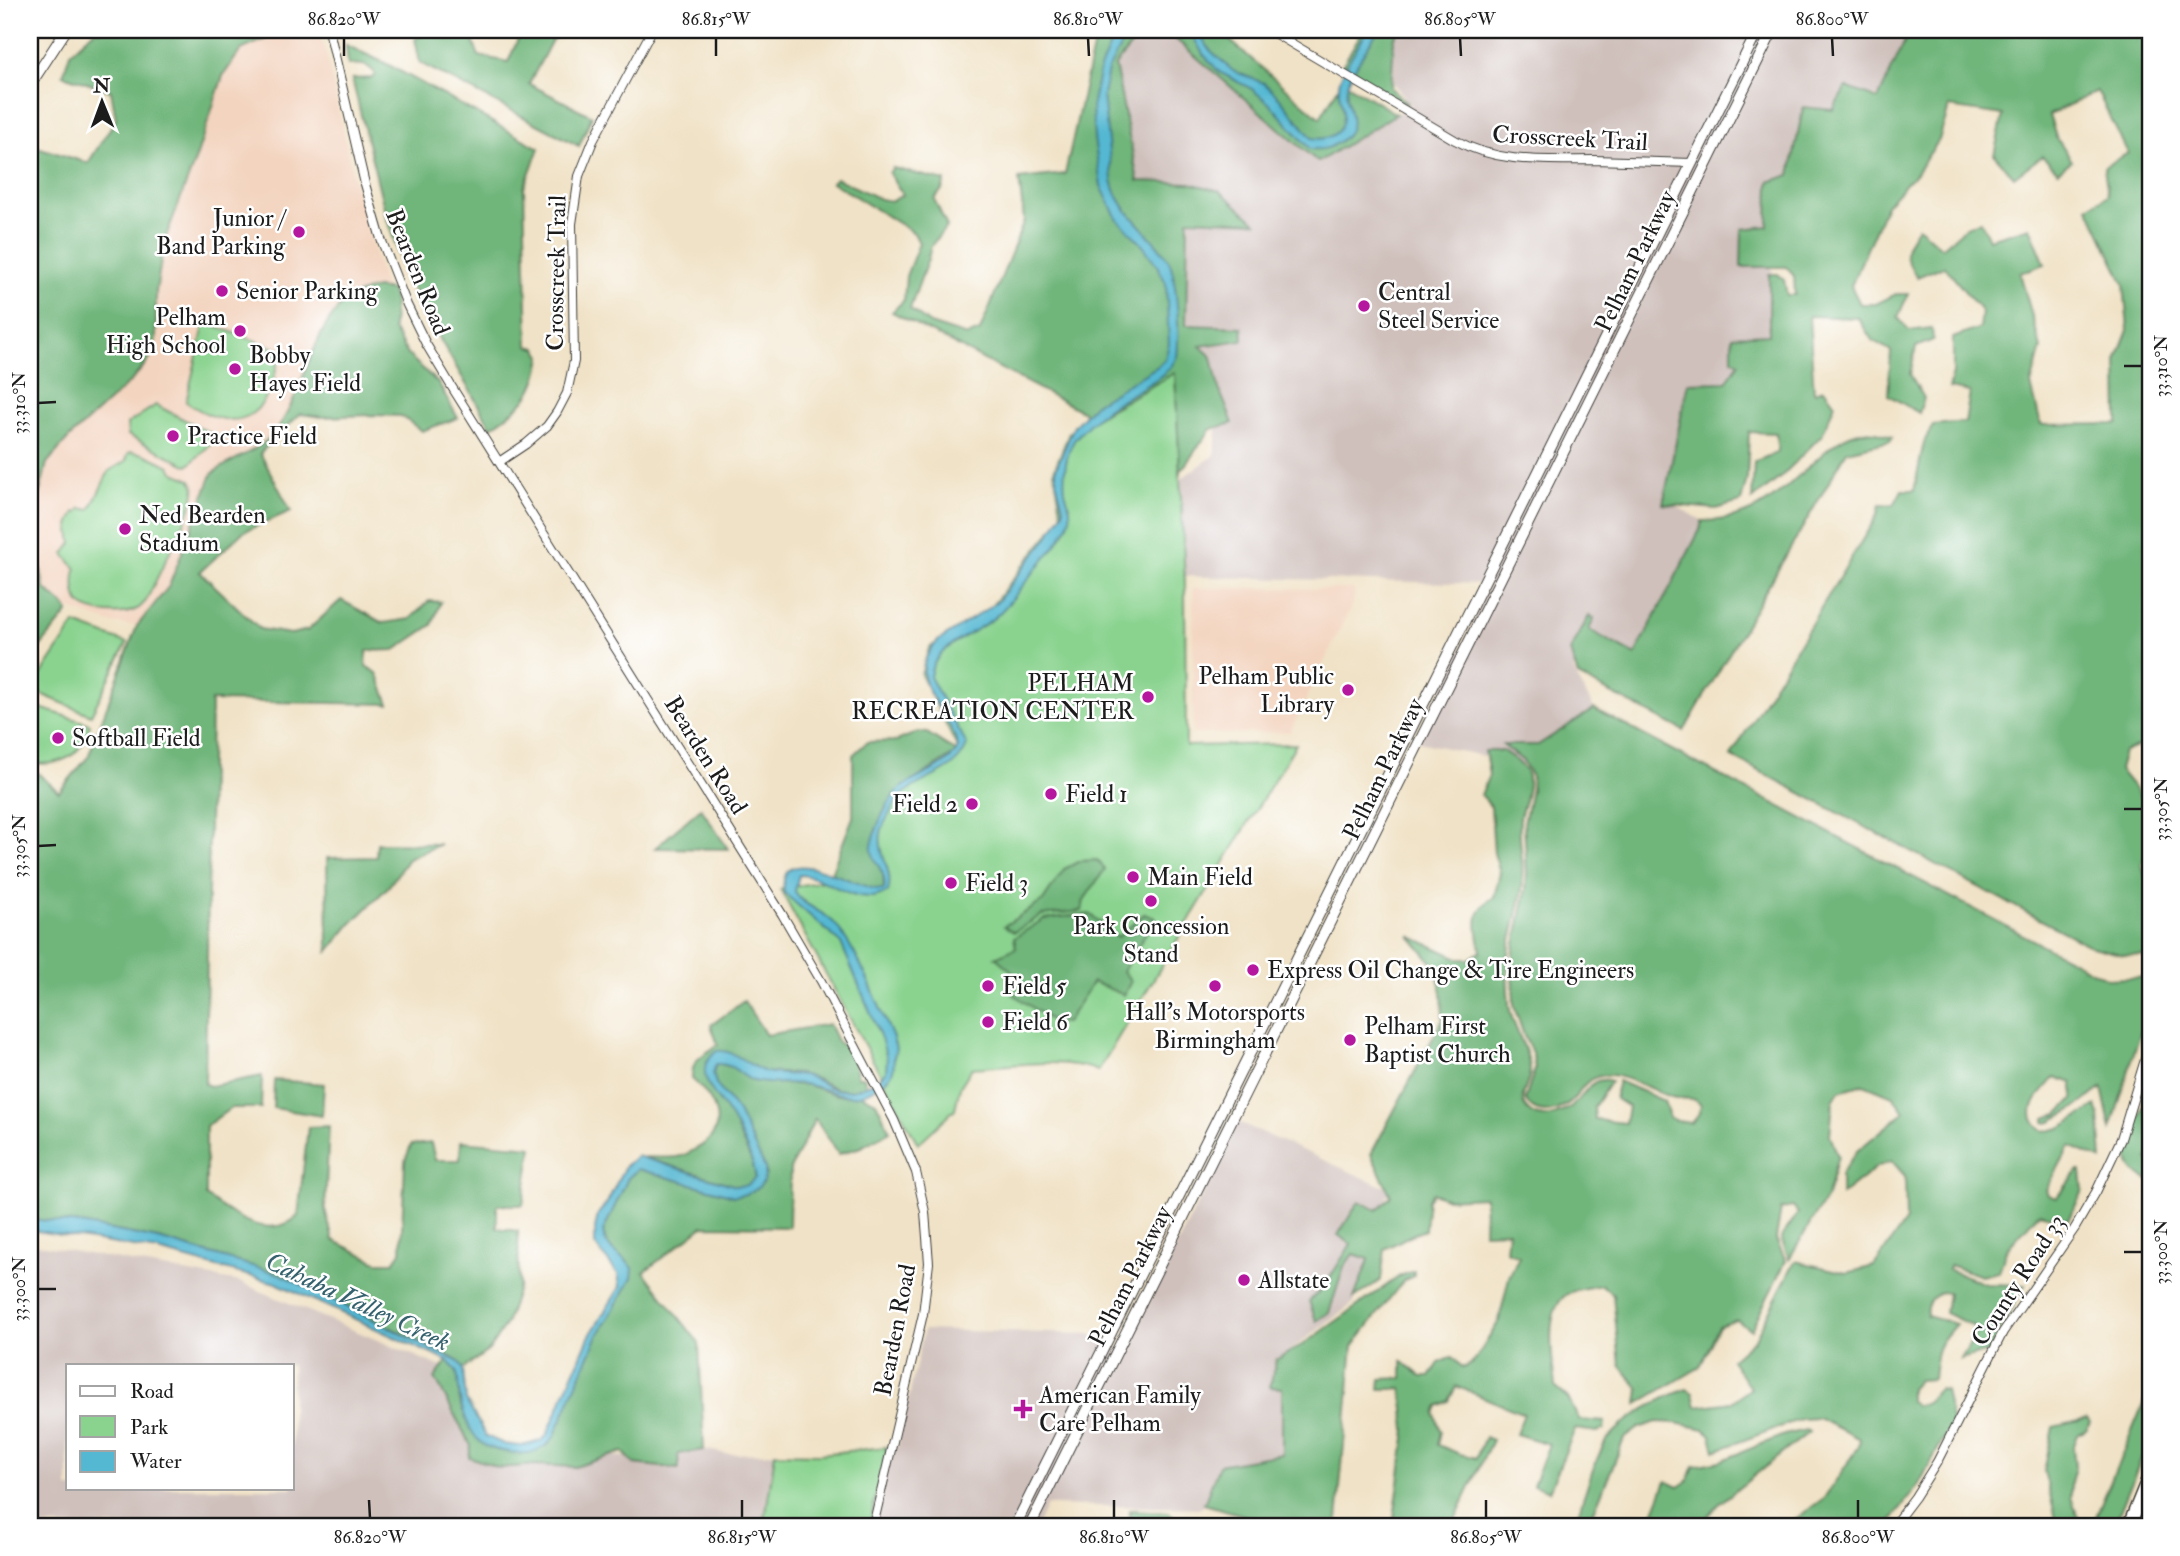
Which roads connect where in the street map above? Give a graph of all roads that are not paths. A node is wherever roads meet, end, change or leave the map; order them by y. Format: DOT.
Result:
graph roads {
  1 [pos="66,30"];
  2 [pos="328,30"];
  3 [pos="652,30"];
  4 [pos="1269,30"];
  5 [pos="1758,30"];
  6 [pos="1773,30"];
  7 [pos="30,85"];
  8 [pos="1725,97"];
  9 [pos="1736,104"];
  10 [pos="1692,163"];
  11 [pos="1705,166"];
  12 [pos="1613,322"];
  13 [pos="1625,328"];
  14 [pos="1582,384"];
  15 [pos="1594,391"];
  16 [pos="1552,446"];
  17 [pos="1563,452"];
  18 [pos="499,461"];
  19 [pos="1545,489"];
  20 [pos="1527,496"];
  21 [pos="1480,589"];
  22 [pos="1494,592"];
  23 [pos="1405,740"];
  24 [pos="1419,742"];
  25 [pos="1380,791"];
  26 [pos="1389,802"];
  27 [pos="1332,888"];
  28 [pos="1344,894"];
  29 [pos="1281,991"];
  30 [pos="1292,997"];
  31 [pos="2150,1043"];
  32 [pos="1248,1058"];
  33 [pos="1261,1060"];
  34 [pos="1216,1123"];
  35 [pos="1227,1128"];
  36 [pos="1146,1263"];
  37 [pos="1158,1268"];
  38 [pos="1109,1335"];
  39 [pos="1121,1341"];
  40 [pos="1088,1377"];
  41 [pos="1100,1383"];
  42 [pos="2150,1474"];
  43 [pos="1030,1496"];
  44 [pos="1042,1500"];
  45 [pos="873,1526"];
  46 [pos="1015,1526"];
  47 [pos="1030,1526"];
  48 [pos="1893,1526"];
  49 [pos="2129,1526"];
  1 -- 7 [label="main road"];
  2 -- 18 [label="street, Bearden Road"];
  3 -- 18 [label="street, Crosscreek Trail"];
  4 -- 10 [label="street, Crosscreek Trail"];
  5 -- 8 [label="main road, Pelham Parkway"];
  6 -- 9 [label="main road, Pelham Parkway"];
  8 -- 9 [label="main road"];
  8 -- 10 [label="main road, Pelham Parkway"];
  9 -- 11 [label="main road, Pelham Parkway"];
  10 -- 11 [label="main road"];
  10 -- 12 [label="main road, Pelham Parkway"];
  11 -- 13 [label="main road, Pelham Parkway"];
  12 -- 13 [label="main road"];
  12 -- 14 [label="main road, Pelham Parkway"];
  13 -- 15 [label="main road, Pelham Parkway"];
  14 -- 15 [label="main road"];
  14 -- 16 [label="main road, Pelham Parkway"];
  15 -- 17 [label="main road, Pelham Parkway"];
  16 -- 17 [label="main road"];
  16 -- 20 [label="main road, Pelham Parkway"];
  17 -- 19 [label="main road, Pelham Parkway"];
  18 -- 45 [label="street, Bearden Road"];
  19 -- 20 [label="main road"];
  19 -- 22 [label="main road, Pelham Parkway"];
  20 -- 21 [label="main road, Pelham Parkway"];
  21 -- 22 [label="main road"];
  21 -- 23 [label="main road, Pelham Parkway"];
  22 -- 24 [label="main road, Pelham Parkway"];
  23 -- 24 [label="main road"];
  23 -- 25 [label="main road, Pelham Parkway"];
  24 -- 26 [label="main road, Pelham Parkway"];
  25 -- 26 [label="main road"];
  25 -- 27 [label="main road, Pelham Parkway"];
  26 -- 28 [label="main road, Pelham Parkway"];
  27 -- 28 [label="main road"];
  27 -- 29 [label="main road, Pelham Parkway"];
  28 -- 30 [label="main road, Pelham Parkway"];
  29 -- 30 [label="main road"];
  29 -- 32 [label="main road, Pelham Parkway"];
  30 -- 33 [label="main road, Pelham Parkway"];
  31 -- 48 [label="street, County Road 33"];
  32 -- 33 [label="main road"];
  32 -- 34 [label="main road, Pelham Parkway"];
  33 -- 35 [label="main road, Pelham Parkway"];
  34 -- 35 [label="main road"];
  34 -- 36 [label="main road, Pelham Parkway"];
  35 -- 37 [label="main road, Pelham Parkway"];
  36 -- 37 [label="main road"];
  36 -- 38 [label="main road, Pelham Parkway"];
  37 -- 39 [label="main road, Pelham Parkway"];
  38 -- 39 [label="main road"];
  38 -- 40 [label="main road, Pelham Parkway"];
  39 -- 41 [label="main road, Pelham Parkway"];
  40 -- 41 [label="main road"];
  40 -- 43 [label="main road, Pelham Parkway"];
  41 -- 44 [label="main road, Pelham Parkway"];
  42 -- 49 [label="highway"];
  43 -- 44 [label="main road"];
  43 -- 46 [label="main road, Pelham Parkway"];
  44 -- 47 [label="main road, Pelham Parkway"];
}
